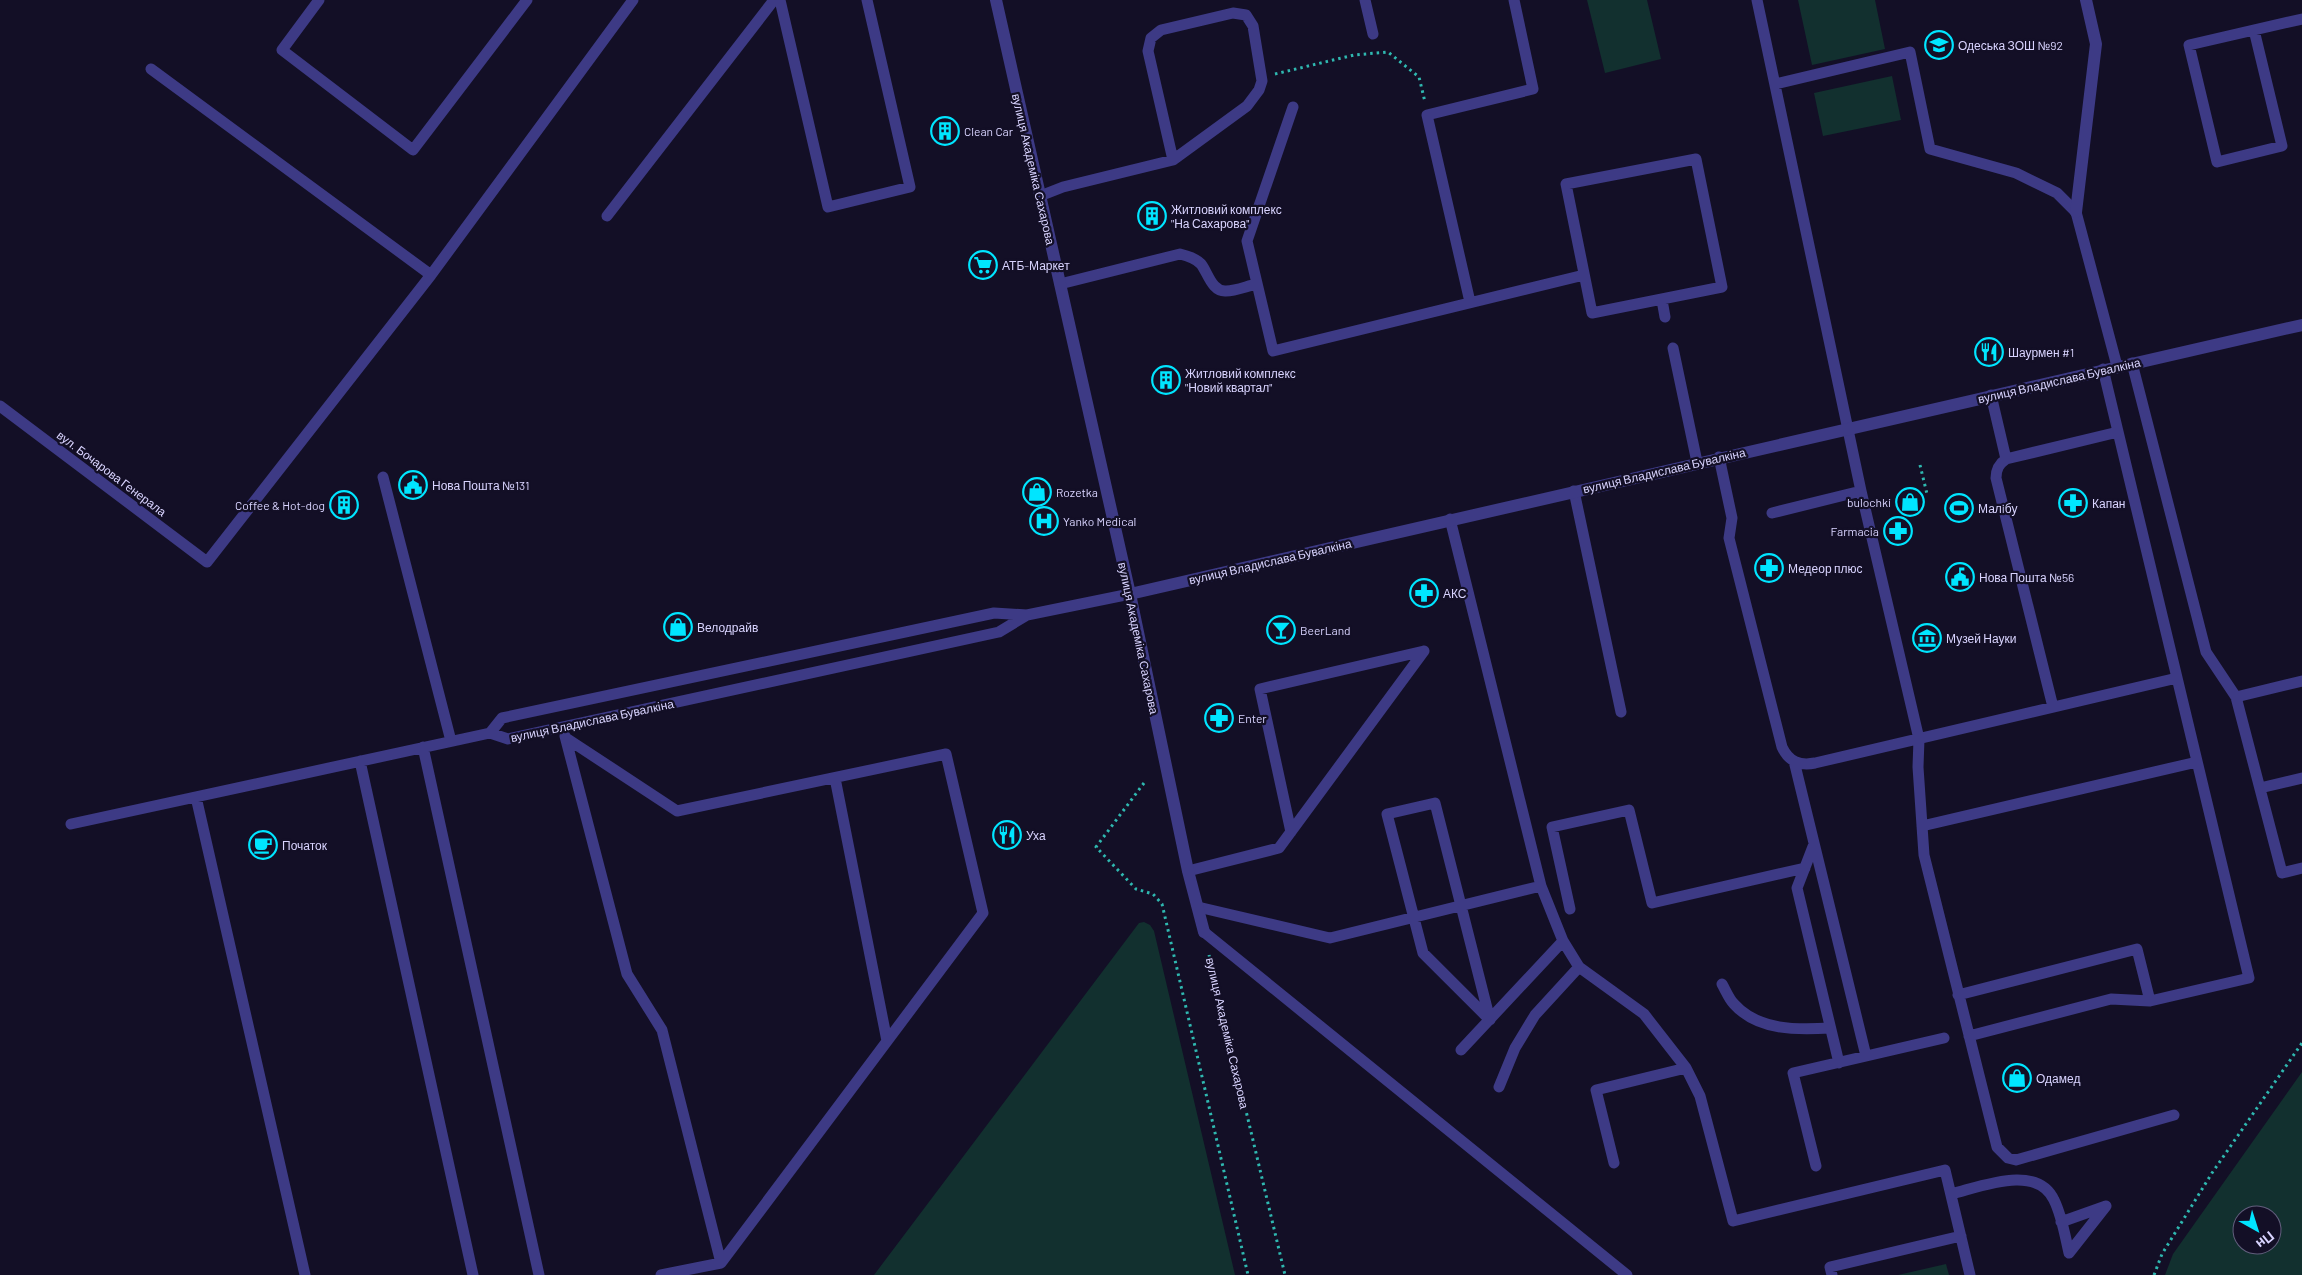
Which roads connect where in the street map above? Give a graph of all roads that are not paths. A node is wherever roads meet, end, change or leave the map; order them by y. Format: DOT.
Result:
graph roads {
  1 [pos="319,0"];
  2 [pos="527,0"];
  3 [pos="774,0"];
  4 [pos="780,0"];
  5 [pos="867,0"];
  6 [pos="996,0"];
  7 [pos="1365,0"];
  8 [pos="1514,0"];
  9 [pos="1757,0"];
  10 [pos="2086,0"];
  11 [pos="631,1"];
  12 [pos="2302,19"];
  13 [pos="2254,30"];
  14 [pos="1373,34"];
  15 [pos="151,70"];
  16 [pos="1776,84"];
  17 [pos="1293,107"];
  18 [pos="1173,160"];
  19 [pos="1040,196"];
  20 [pos="2076,212"];
  21 [pos="607,216"];
  22 [pos="1584,275"];
  23 [pos="431,276"];
  24 [pos="1060,284"];
  25 [pos="1256,284"];
  26 [pos="1662,300"];
  27 [pos="1470,302"];
  28 [pos="1666,317"];
  29 [pos="2302,325"];
  30 [pos="1673,348"];
  31 [pos="2132,363"];
  32 [pos="2117,366"];
  33 [pos="2103,369"];
  34 [pos="1991,395"];
  35 [pos="0,406"];
  36 [pos="1847,428"];
  37 [pos="2118,432"];
  38 [pos="1719,457"];
  39 [pos="2006,459"];
  40 [pos="1697,462"];
  41 [pos="383,477"];
  42 [pos="1574,491"];
  43 [pos="1861,491"];
  44 [pos="1772,514"];
  45 [pos="1450,519"];
  46 [pos="1130,594"];
  47 [pos="1027,615"];
  48 [pos="2177,678"];
  49 [pos="2302,681"];
  50 [pos="2236,698"];
  51 [pos="2053,707"];
  52 [pos="1621,712"];
  53 [pos="490,733"];
  54 [pos="564,733"];
  55 [pos="1919,739"];
  56 [pos="450,741"];
  57 [pos="423,747"];
  58 [pos="360,761"];
  59 [pos="1794,761"];
  60 [pos="2197,762"];
  61 [pos="835,778"];
  62 [pos="2302,778"];
  63 [pos="2260,788"];
  64 [pos="196,797"];
  65 [pos="71,824"];
  66 [pos="1922,826"];
  67 [pos="1290,832"];
  68 [pos="1814,844"];
  69 [pos="1805,868"];
  70 [pos="2302,868"];
  71 [pos="1188,871"];
  72 [pos="1541,886"];
  73 [pos="1461,906"];
  74 [pos="1198,907"];
  75 [pos="1570,909"];
  76 [pos="1414,918"];
  77 [pos="1204,932"];
  78 [pos="1563,941"];
  79 [pos="1578,967"];
  80 [pos="1722,984"];
  81 [pos="1958,994"];
  82 [pos="2150,1001"];
  83 [pos="1490,1020"];
  84 [pos="1830,1028"];
  85 [pos="1968,1036"];
  86 [pos="1944,1038"];
  87 [pos="887,1041"];
  88 [pos="1462,1050"];
  89 [pos="1866,1056"];
  90 [pos="1839,1063"];
  91 [pos="1686,1068"];
  92 [pos="1499,1087"];
  93 [pos="2174,1115"];
  94 [pos="1614,1163"];
  95 [pos="1816,1166"];
  96 [pos="1951,1194"];
  97 [pos="2061,1222"];
  98 [pos="1961,1236"];
  99 [pos="721,1263"];
  100 [pos="305,1275"];
  101 [pos="473,1275"];
  102 [pos="539,1275"];
  103 [pos="661,1275"];
  104 [pos="1627,1275"];
  105 [pos="1832,1275"];
  106 [pos="1970,1275"];
  1 -- 2 [label="lane"];
  3 -- 21 [label="lane"];
  4 -- 5 [label="lane"];
  6 -- 19 [label="street, вулиця Академіка Сахарова"];
  7 -- 14 [label="lane"];
  8 -- 27 [label="lane"];
  9 -- 16 [label="lane"];
  10 -- 20 [label="street"];
  11 -- 23 [label="lane"];
  12 -- 13 [label="lane"];
  13 -- 13 [label="lane"];
  15 -- 23 [label="lane"];
  16 -- 20 [label="lane"];
  16 -- 36 [label="lane"];
  17 -- 25 [label="lane"];
  18 -- 18 [label="lane"];
  18 -- 19 [label="lane"];
  19 -- 24 [label="street, вулиця Академіка Сахарова"];
  20 -- 32 [label="lane"];
  22 -- 26 [label="lane"];
  22 -- 26 [label="lane"];
  22 -- 27 [label="lane"];
  23 -- 35 [label="lane, вул. Бочарова Генерала"];
  24 -- 25 [label="lane"];
  24 -- 46 [label="street, вулиця Академіка Сахарова"];
  25 -- 27 [label="lane"];
  26 -- 28 [label="lane"];
  29 -- 31 [label="street, вулиця Владислава Бувалкіна"];
  30 -- 40 [label="lane"];
  31 -- 32 [label="street, вулиця Владислава Бувалкіна"];
  31 -- 50 [label="lane"];
  32 -- 33 [label="street, вулиця Владислава Бувалкіна"];
  33 -- 34 [label="street, вулиця Владислава Бувалкіна"];
  33 -- 37 [label="lane"];
  34 -- 36 [label="street, вулиця Владислава Бувалкіна"];
  34 -- 39 [label="lane"];
  36 -- 38 [label="street, вулиця Владислава Бувалкіна"];
  36 -- 43 [label="lane"];
  37 -- 39 [label="lane"];
  37 -- 48 [label="lane"];
  38 -- 40 [label="street, вулиця Владислава Бувалкіна"];
  38 -- 59 [label="lane"];
  39 -- 51 [label="lane"];
  40 -- 42 [label="street, вулиця Владислава Бувалкіна"];
  41 -- 56 [label="lane"];
  42 -- 45 [label="street, вулиця Владислава Бувалкіна"];
  42 -- 52 [label="lane"];
  43 -- 44 [label="lane"];
  43 -- 55 [label="lane"];
  45 -- 46 [label="street, вулиця Владислава Бувалкіна"];
  45 -- 72 [label="lane"];
  46 -- 47 [label="lane, вулиця Владислава Бувалкіна"];
  46 -- 71 [label="street, вулиця Академіка Сахарова"];
  47 -- 53 [label="lane, вулиця Владислава Бувалкіна"];
  47 -- 54 [label="lane, вулиця Владислава Бувалкіна"];
  48 -- 51 [label="lane"];
  48 -- 60 [label="lane"];
  49 -- 50 [label="lane"];
  50 -- 63 [label="lane"];
  51 -- 55 [label="lane"];
  53 -- 54 [label="lane, вулиця Владислава Бувалкіна"];
  53 -- 56 [label="lane"];
  54 -- 61 [label="lane"];
  54 -- 99 [label="lane"];
  55 -- 59 [label="lane"];
  55 -- 66 [label="lane"];
  56 -- 57 [label="lane"];
  57 -- 58 [label="lane"];
  57 -- 102 [label="lane"];
  58 -- 64 [label="lane"];
  58 -- 101 [label="lane"];
  59 -- 68 [label="lane"];
  60 -- 66 [label="lane"];
  60 -- 82 [label="lane"];
  61 -- 87 [label="lane"];
  61 -- 87 [label="lane"];
  62 -- 63 [label="lane"];
  63 -- 70 [label="lane"];
  64 -- 65 [label="lane"];
  64 -- 100 [label="lane"];
  66 -- 81 [label="lane"];
  67 -- 67 [label="lane"];
  67 -- 71 [label="lane"];
  68 -- 69 [label="lane"];
  68 -- 89 [label="lane"];
  69 -- 75 [label="lane"];
  69 -- 84 [label="lane"];
  71 -- 74 [label="street, вулиця Академіка Сахарова"];
  72 -- 73 [label="lane"];
  72 -- 78 [label="lane"];
  73 -- 76 [label="lane"];
  73 -- 76 [label="lane"];
  73 -- 83 [label="lane"];
  74 -- 76 [label="lane"];
  74 -- 77 [label="street, вулиця Академіка Сахарова"];
  76 -- 83 [label="lane"];
  77 -- 104 [label="lane"];
  78 -- 79 [label="lane"];
  78 -- 83 [label="lane"];
  79 -- 91 [label="lane"];
  79 -- 92 [label="lane"];
  80 -- 84 [label="lane"];
  81 -- 82 [label="lane"];
  81 -- 85 [label="lane"];
  82 -- 85 [label="lane"];
  83 -- 88 [label="lane"];
  84 -- 90 [label="lane"];
  85 -- 93 [label="lane"];
  86 -- 89 [label="lane"];
  87 -- 99 [label="lane"];
  89 -- 90 [label="lane"];
  90 -- 95 [label="lane"];
  91 -- 94 [label="lane"];
  91 -- 96 [label="lane"];
  96 -- 97 [label="lane"];
  96 -- 98 [label="lane"];
  98 -- 105 [label="lane"];
  98 -- 106 [label="lane"];
  99 -- 103 [label="lane"];
}
